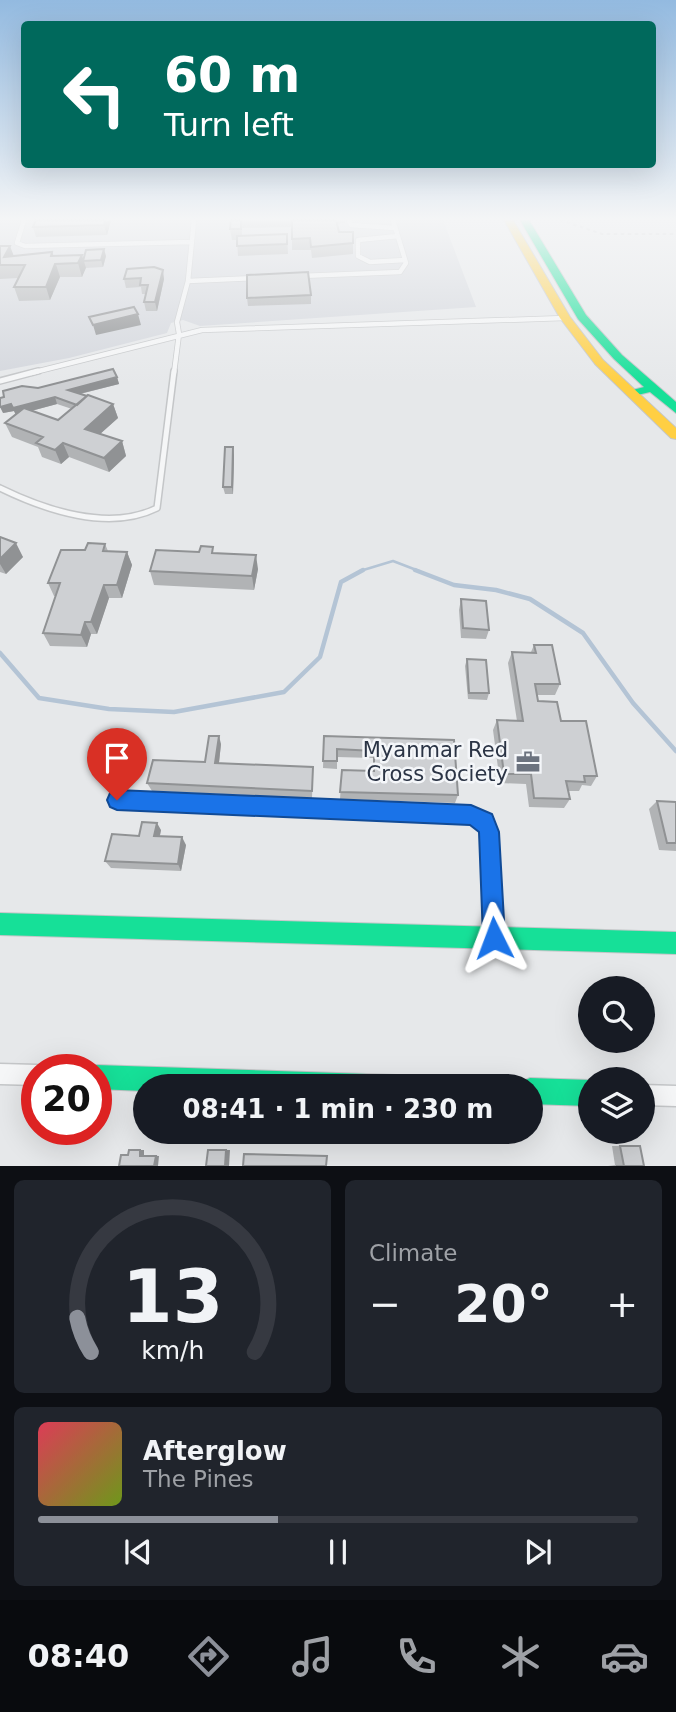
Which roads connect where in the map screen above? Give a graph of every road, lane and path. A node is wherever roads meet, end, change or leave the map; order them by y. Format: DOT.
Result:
graph roads {
  1 [pos="189,274"];
  2 [pos="349,274"];
  3 [pos="540,274"];
  4 [pos="557,274"];
  5 [pos="294,277"];
  6 [pos="267,278"];
  7 [pos="188,281"];
  8 [pos="565,318"];
  9 [pos="179,334"];
  10 [pos="0,381"];
  11 [pos="652,388"];
  12 [pos="633,394"];
  13 [pos="676,409"];
  14 [pos="676,435"];
  15 [pos="0,488"];
  16 [pos="117,800"];
  17 [pos="0,924"];
  18 [pos="494,938"];
  19 [pos="676,943"];
  20 [pos="0,1074"];
  21 [pos="21,1075"];
  22 [pos="112,1078"];
  23 [pos="133,1078"];
  24 [pos="543,1091"];
  25 [pos="578,1093"];
  26 [pos="655,1095"];
  27 [pos="676,1096"];
  1 -- 7 [label="lane"];
  2 -- 5 [label="lane"];
  3 -- 8 [label="main road"];
  4 -- 11 [label="main road"];
  6 -- 7 [label="lane"];
  7 -- 9 [label="lane"];
  8 -- 9 [label="lane"];
  8 -- 12 [label="main road"];
  9 -- 10 [label="lane"];
  9 -- 15 [label="lane"];
  11 -- 12 [label="main road"];
  11 -- 13 [label="main road"];
  12 -- 14 [label="main road"];
  16 -- 18 [label="lane"];
  17 -- 18 [label="main road"];
  18 -- 19 [label="main road"];
  20 -- 21 [label="street"];
  22 -- 23 [label="main road"];
  24 -- 25 [label="main road"];
  26 -- 27 [label="street"];
}
